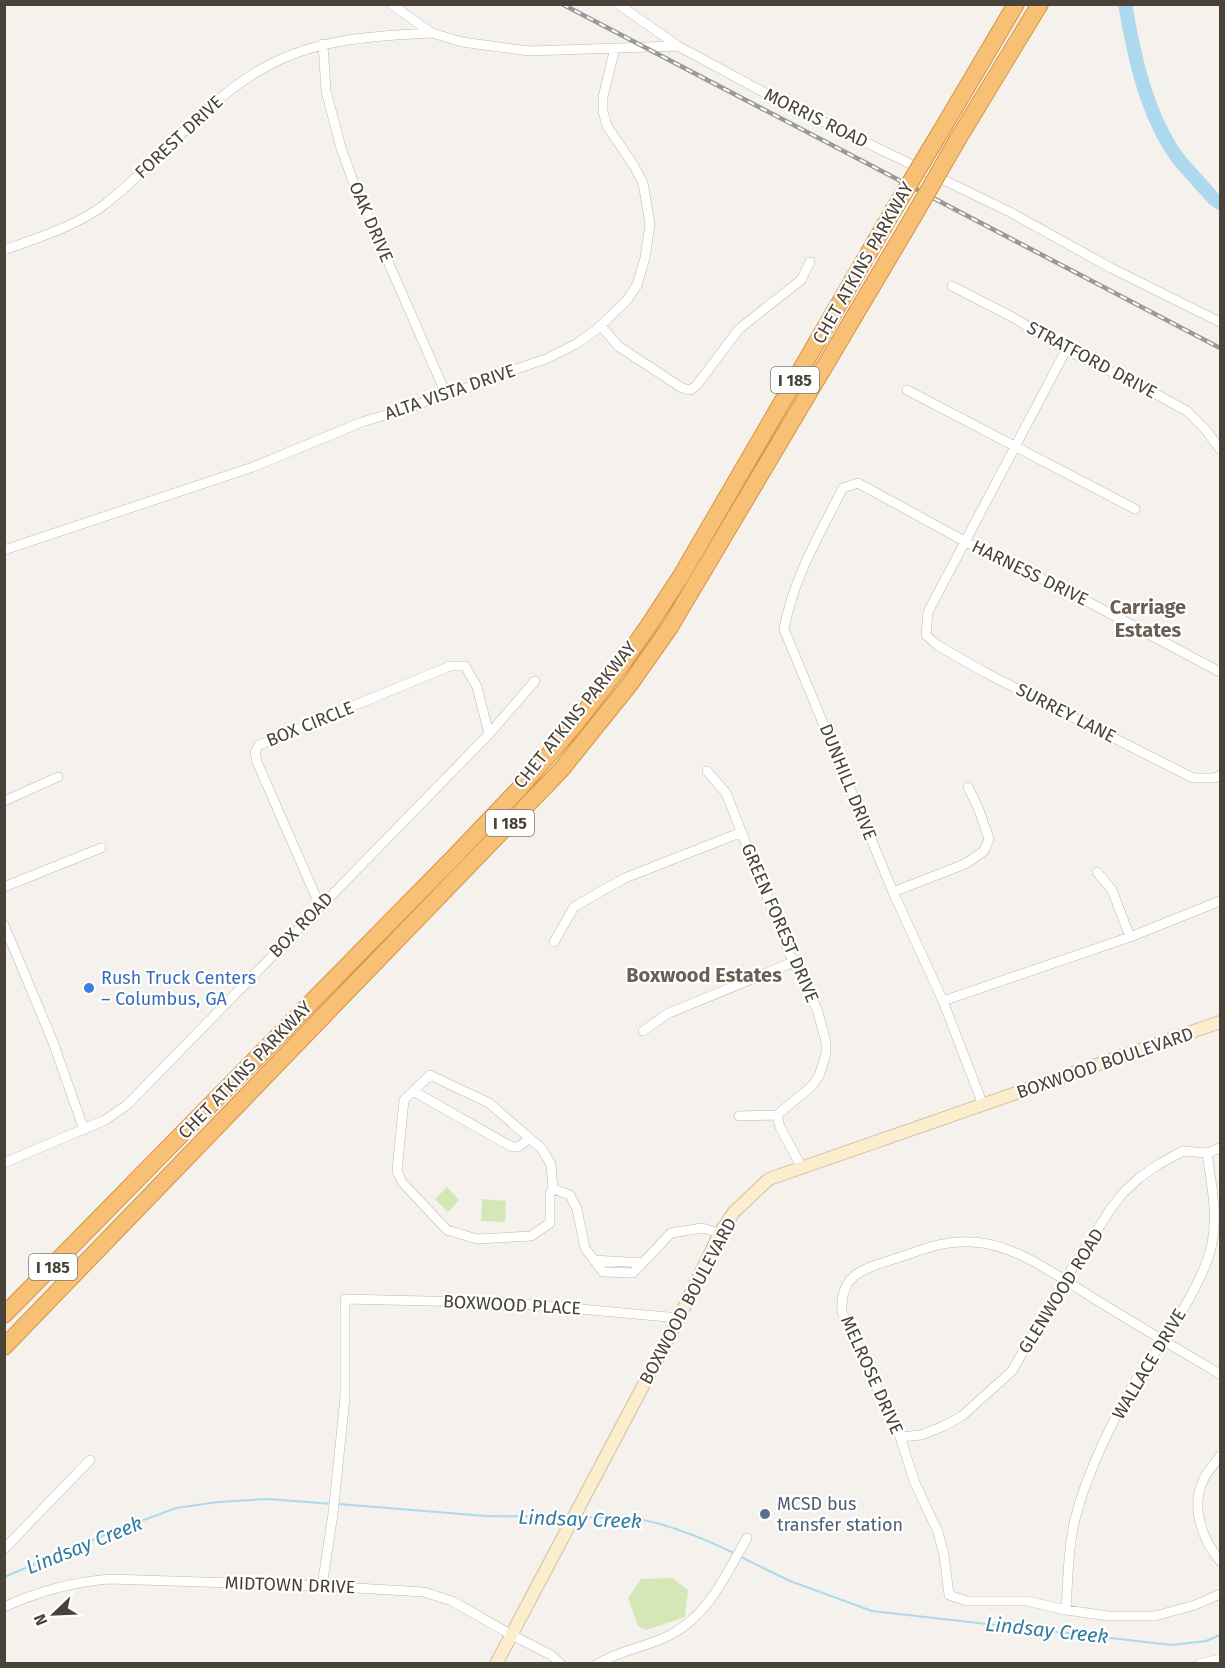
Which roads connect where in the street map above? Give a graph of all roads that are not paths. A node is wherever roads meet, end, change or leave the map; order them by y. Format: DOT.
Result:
graph roads {
  1 [pos="391,4"];
  2 [pos="618,4"];
  3 [pos="1016,4"];
  4 [pos="1040,4"];
  5 [pos="432,33"];
  6 [pos="323,44"];
  7 [pos="678,46"];
  8 [pos="615,48"];
  9 [pos="4,250"];
  10 [pos="810,262"];
  11 [pos="952,286"];
  12 [pos="1221,322"];
  13 [pos="601,326"];
  14 [pos="1066,350"];
  15 [pos="907,390"];
  16 [pos="445,392"];
  17 [pos="1016,446"];
  18 [pos="1221,449"];
  19 [pos="872,490"];
  20 [pos="1135,509"];
  21 [pos="966,542"];
  22 [pos="4,550"];
  23 [pos="1221,672"];
  24 [pos="535,681"];
  25 [pos="489,734"];
  26 [pos="707,771"];
  27 [pos="1221,775"];
  28 [pos="58,777"];
  29 [pos="968,787"];
  30 [pos="4,801"];
  31 [pos="742,832"];
  32 [pos="101,848"];
  33 [pos="1097,872"];
  34 [pos="4,887"];
  35 [pos="893,892"];
  36 [pos="1221,901"];
  37 [pos="320,906"];
  38 [pos="4,925"];
  39 [pos="1130,937"];
  40 [pos="554,942"];
  41 [pos="8,946"];
  42 [pos="793,962"];
  43 [pos="943,1001"];
  44 [pos="1221,1022"];
  45 [pos="643,1031"];
  46 [pos="413,1091"];
  47 [pos="983,1105"];
  48 [pos="777,1115"];
  49 [pos="739,1116"];
  50 [pos="84,1130"];
  51 [pos="530,1138"];
  52 [pos="1221,1148"];
  53 [pos="1207,1153"];
  54 [pos="4,1163"];
  55 [pos="801,1166"];
  56 [pos="553,1189"];
  57 [pos="100,1218"];
  58 [pos="720,1233"];
  59 [pos="94,1256"];
  60 [pos="594,1260"];
  61 [pos="615,1262"];
  62 [pos="643,1263"];
  63 [pos="615,1272"];
  64 [pos="1064,1281"];
  65 [pos="4,1301"];
  66 [pos="4,1315"];
  67 [pos="679,1318"];
  68 [pos="1163,1341"];
  69 [pos="4,1347"];
  70 [pos="4,1359"];
  71 [pos="1221,1374"];
  72 [pos="900,1437"];
  73 [pos="1221,1456"];
  74 [pos="90,1460"];
  75 [pos="744,1543"];
  76 [pos="4,1549"];
  77 [pos="1221,1561"];
  78 [pos="322,1586"];
  79 [pos="1221,1594"];
  80 [pos="4,1607"];
  81 [pos="1066,1610"];
  82 [pos="512,1635"];
  83 [pos="1221,1659"];
  84 [pos="496,1664"];
  85 [pos="561,1664"];
  86 [pos="597,1664"];
  87 [pos="1199,1664"];
  1 -- 5 [label="street"];
  2 -- 7 [label="street, MORRIS ROAD"];
  3 -- 57 [label="highway, CHET ATKINS PARKWAY / I 185, bridge"];
  4 -- 59 [label="highway, CHET ATKINS PARKWAY / I 185, bridge"];
  5 -- 6 [label="street, FOREST DRIVE"];
  5 -- 8 [label="street"];
  6 -- 9 [label="street, FOREST DRIVE"];
  6 -- 16 [label="street, OAK DRIVE"];
  7 -- 8 [label="street"];
  7 -- 12 [label="street, MORRIS ROAD"];
  8 -- 13 [label="street, ALTA VISTA DRIVE"];
  10 -- 13 [label="street"];
  11 -- 14 [label="street, STRATFORD DRIVE"];
  13 -- 16 [label="street, ALTA VISTA DRIVE"];
  14 -- 17 [label="street"];
  14 -- 18 [label="street, STRATFORD DRIVE"];
  15 -- 17 [label="street"];
  16 -- 22 [label="street, ALTA VISTA DRIVE"];
  17 -- 20 [label="street"];
  17 -- 21 [label="street"];
  19 -- 21 [label="street, HARNESS DRIVE"];
  19 -- 35 [label="street, DUNHILL DRIVE"];
  21 -- 23 [label="street, HARNESS DRIVE"];
  21 -- 27 [label="street, SURREY LANE"];
  24 -- 25 [label="street, BOX ROAD"];
  25 -- 37 [label="street, BOX ROAD"];
  25 -- 37 [label="street, BOX CIRCLE"];
  26 -- 31 [label="street, GREEN FOREST DRIVE"];
  28 -- 30 [label="street"];
  29 -- 35 [label="street"];
  31 -- 40 [label="street"];
  31 -- 42 [label="street, GREEN FOREST DRIVE"];
  32 -- 34 [label="street"];
  33 -- 39 [label="street"];
  35 -- 43 [label="street, DUNHILL DRIVE"];
  36 -- 39 [label="street"];
  37 -- 50 [label="street, BOX ROAD"];
  38 -- 41 [label="street"];
  39 -- 43 [label="street"];
  41 -- 50 [label="street"];
  42 -- 45 [label="street"];
  42 -- 48 [label="street, GREEN FOREST DRIVE"];
  43 -- 47 [label="street, DUNHILL DRIVE"];
  44 -- 47 [label="street, BOXWOOD BOULEVARD"];
  46 -- 51 [label="street"];
  46 -- 51 [label="street"];
  46 -- 56 [label="street"];
  47 -- 55 [label="street, BOXWOOD BOULEVARD"];
  48 -- 49 [label="street"];
  48 -- 55 [label="street"];
  50 -- 54 [label="street, BOX ROAD"];
  51 -- 56 [label="street"];
  52 -- 53 [label="street, GLENWOOD ROAD"];
  53 -- 64 [label="street, GLENWOOD ROAD"];
  53 -- 68 [label="street, WALLACE DRIVE"];
  55 -- 58 [label="street, BOXWOOD BOULEVARD"];
  56 -- 60 [label="street"];
  57 -- 65 [label="highway"];
  57 -- 66 [label="highway, CHET ATKINS PARKWAY / I 185"];
  58 -- 62 [label="street"];
  58 -- 67 [label="street, BOXWOOD BOULEVARD"];
  59 -- 69 [label="highway, CHET ATKINS PARKWAY / I 185"];
  59 -- 70 [label="highway"];
  60 -- 61 [label="street"];
  60 -- 63 [label="street"];
  61 -- 62 [label="street"];
  61 -- 63 [label="street"];
  62 -- 63 [label="street"];
  64 -- 68 [label="street, MELROSE DRIVE"];
  64 -- 72 [label="street, GLENWOOD ROAD"];
  64 -- 72 [label="street, MELROSE DRIVE"];
  67 -- 78 [label="street, BOXWOOD PLACE"];
  67 -- 82 [label="street, BOXWOOD BOULEVARD"];
  68 -- 71 [label="street, MELROSE DRIVE"];
  68 -- 81 [label="street, WALLACE DRIVE"];
  72 -- 81 [label="street, MELROSE DRIVE"];
  73 -- 77 [label="street"];
  74 -- 76 [label="street"];
  75 -- 86 [label="street"];
  78 -- 80 [label="street, MIDTOWN DRIVE"];
  78 -- 82 [label="street, MIDTOWN DRIVE"];
  79 -- 81 [label="street"];
  82 -- 84 [label="street, BOXWOOD BOULEVARD"];
  82 -- 85 [label="street, MIDTOWN DRIVE"];
  83 -- 87 [label="street"];
}
